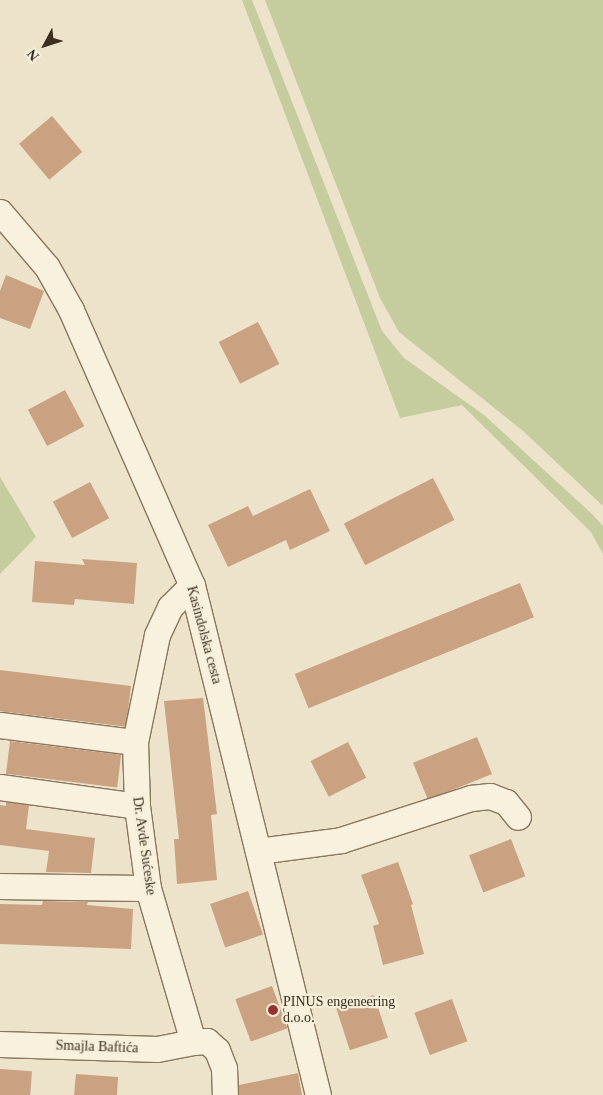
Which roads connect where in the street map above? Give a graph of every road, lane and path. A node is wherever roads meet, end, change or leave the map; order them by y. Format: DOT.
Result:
graph roads {
  1 [pos="0,212"];
  2 [pos="192,585"];
  3 [pos="0,725"];
  4 [pos="135,742"];
  5 [pos="0,787"];
  6 [pos="137,806"];
  7 [pos="518,817"];
  8 [pos="258,850"];
  9 [pos="0,886"];
  10 [pos="148,888"];
  11 [pos="193,1042"];
  12 [pos="0,1044"];
  13 [pos="225,1095"];
  14 [pos="318,1095"];
  1 -- 2 [label="street, Kasindolska cesta"];
  2 -- 4 [label="street, Dr. Avde Sućeske"];
  2 -- 8 [label="street, Kasindolska cesta"];
  3 -- 4 [label="street"];
  4 -- 6 [label="street, Dr. Avde Sućeske"];
  5 -- 6 [label="street"];
  6 -- 10 [label="street, Dr. Avde Sućeske"];
  7 -- 8 [label="street"];
  8 -- 14 [label="street, Kasindolska cesta"];
  9 -- 10 [label="street"];
  10 -- 11 [label="street, Dr. Avde Sućeske"];
  11 -- 12 [label="street, Smajla Baftića"];
  11 -- 13 [label="street"];
}
